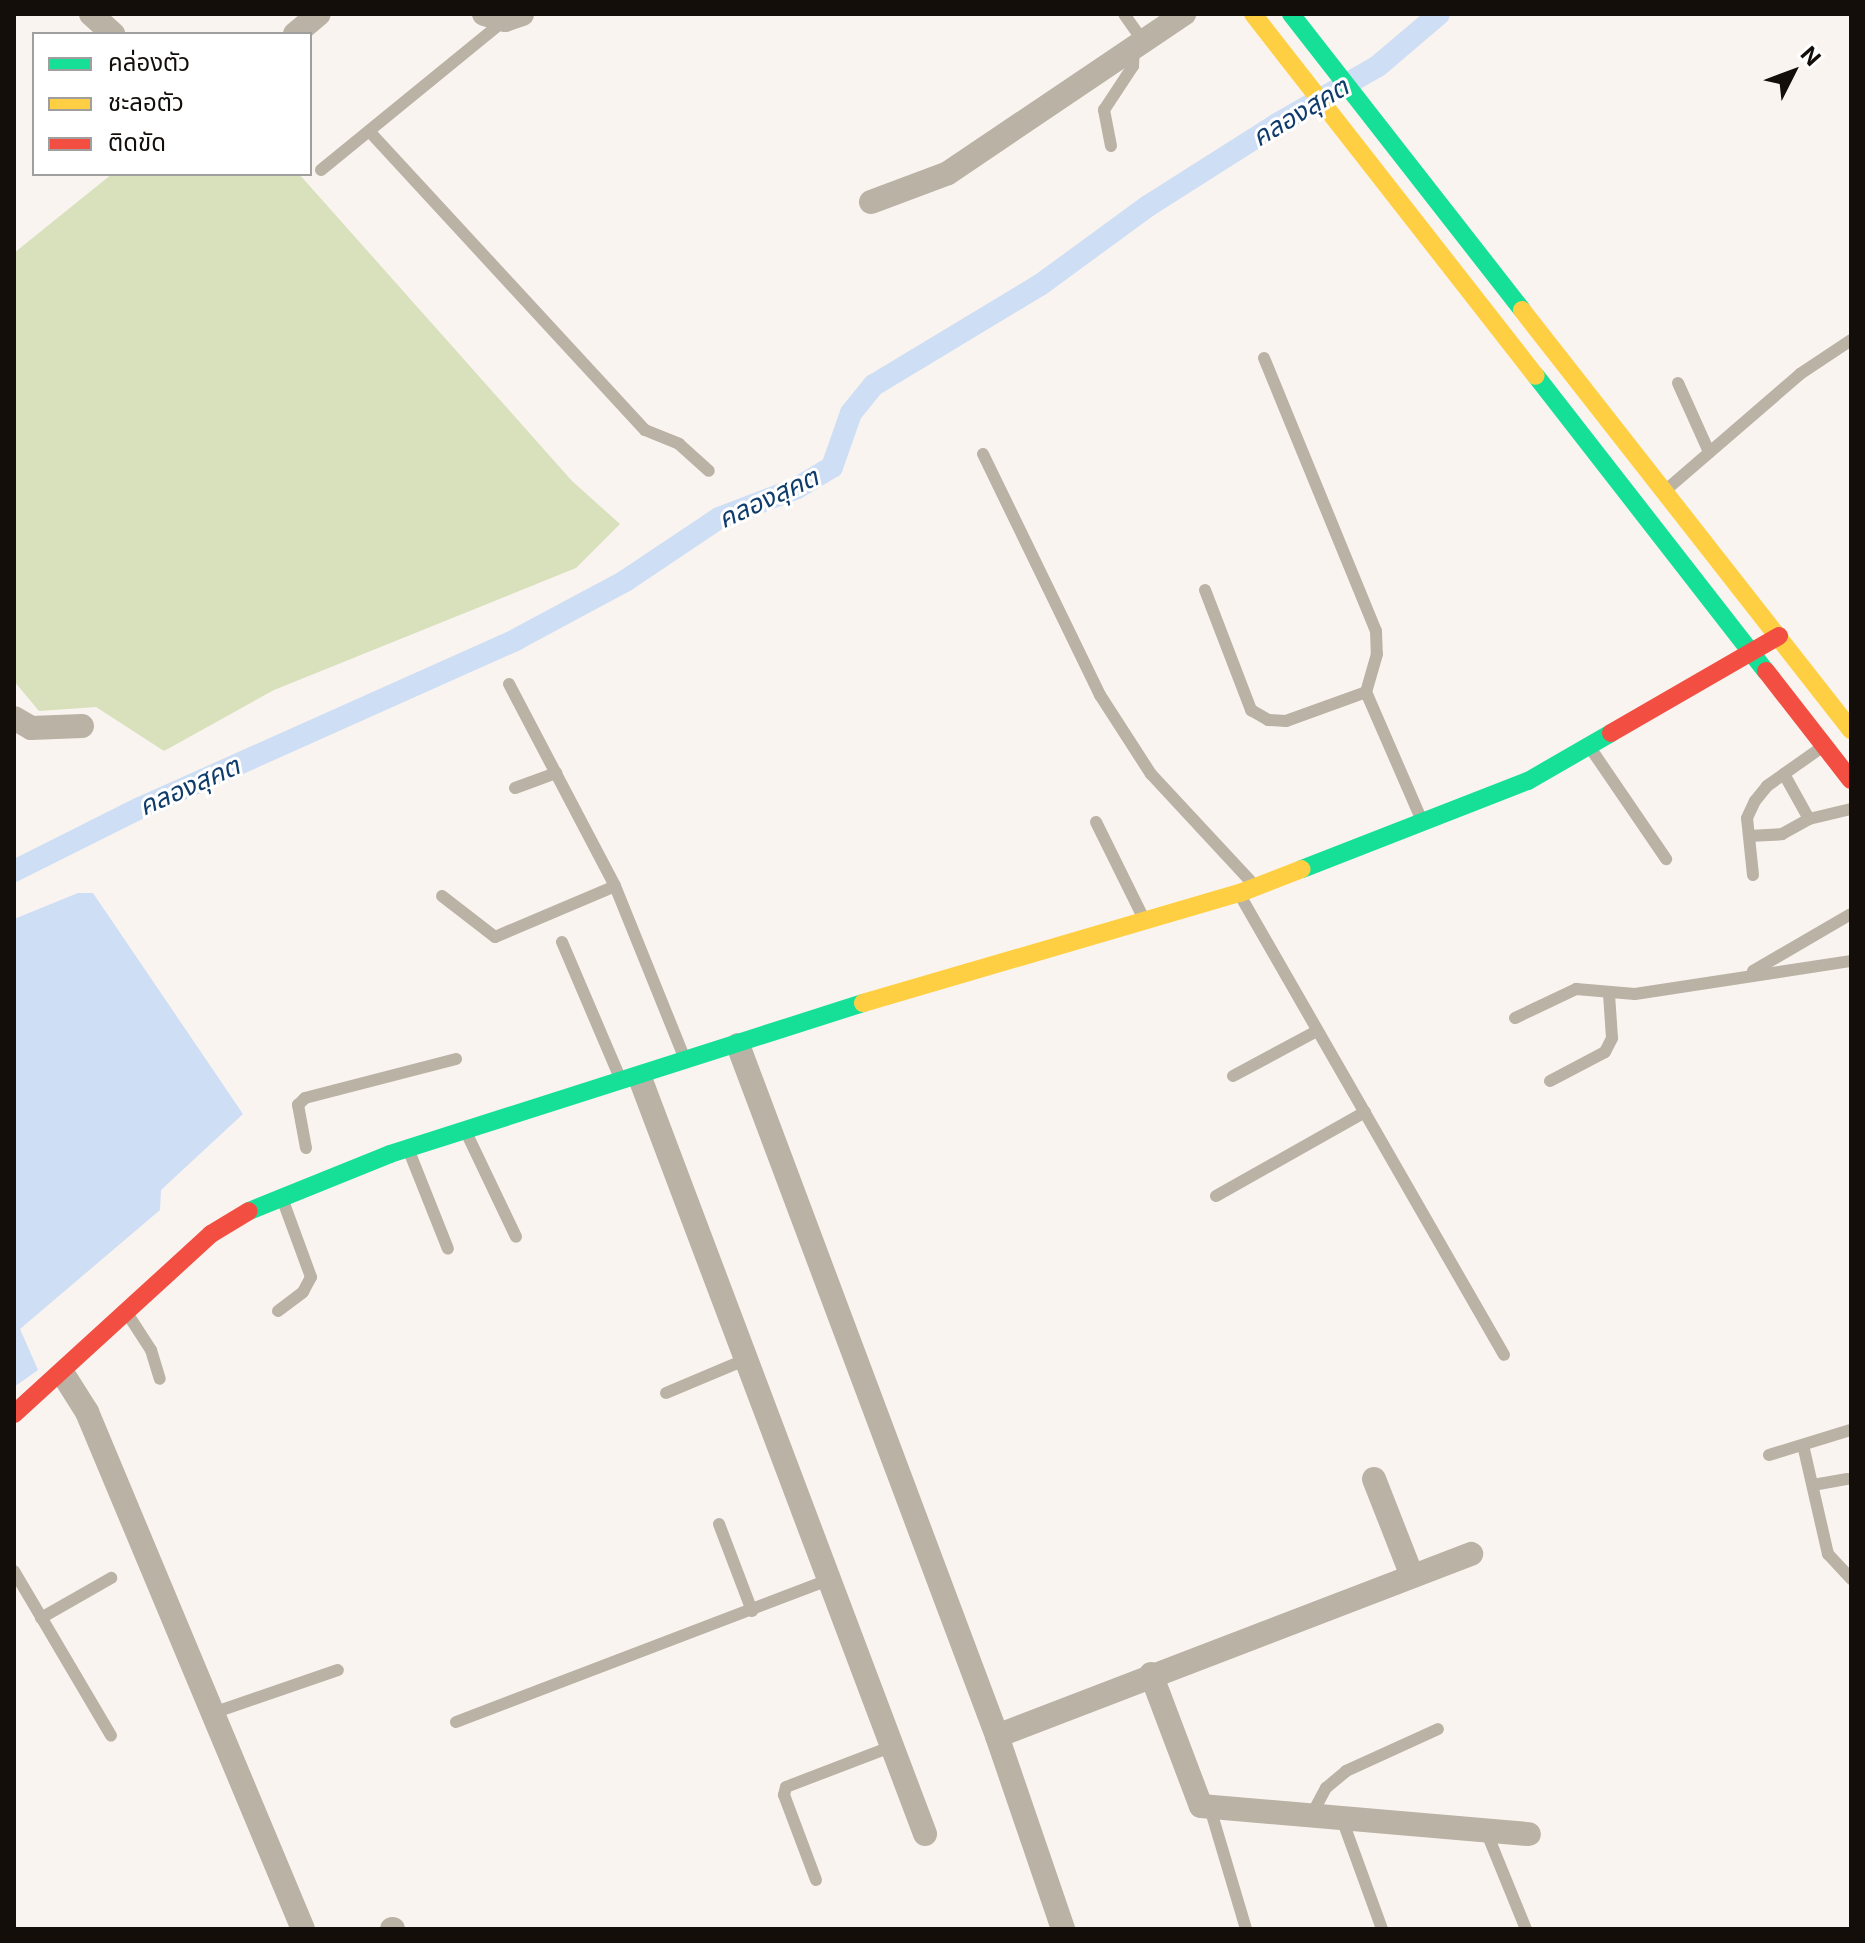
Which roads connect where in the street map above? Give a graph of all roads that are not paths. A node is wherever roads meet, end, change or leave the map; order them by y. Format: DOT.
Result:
graph roads {
  1 [pos="91,14"];
  2 [pos="319,14"];
  3 [pos="1124,14"];
  4 [pos="1184,14"];
  5 [pos="1253,14"];
  6 [pos="1291,14"];
  7 [pos="504,16"];
  8 [pos="111,32"];
  9 [pos="297,32"];
  10 [pos="1139,44"];
  11 [pos="369,131"];
  12 [pos="1111,146"];
  13 [pos="321,170"];
  14 [pos="871,202"];
  15 [pos="1851,340"];
  16 [pos="1264,358"];
  17 [pos="1678,383"];
  18 [pos="1709,452"];
  19 [pos="983,454"];
  20 [pos="709,471"];
  21 [pos="1666,491"];
  22 [pos="1205,590"];
  23 [pos="1779,636"];
  24 [pos="1754,653"];
  25 [pos="509,684"];
  26 [pos="1366,692"];
  27 [pos="14,718"];
  28 [pos="82,726"];
  29 [pos="1851,730"];
  30 [pos="1589,745"];
  31 [pos="1825,745"];
  32 [pos="556,773"];
  33 [pos="1784,774"];
  34 [pos="1851,780"];
  35 [pos="515,788"];
  36 [pos="1851,809"];
  37 [pos="1809,819"];
  38 [pos="1096,822"];
  39 [pos="1424,824"];
  40 [pos="1749,836"];
  41 [pos="1666,859"];
  42 [pos="1753,875"];
  43 [pos="615,886"];
  44 [pos="1248,890"];
  45 [pos="442,896"];
  46 [pos="1851,914"];
  47 [pos="1144,919"];
  48 [pos="562,942"];
  49 [pos="1851,961"];
  50 [pos="1747,974"];
  51 [pos="1609,994"];
  52 [pos="1515,1018"];
  53 [pos="1315,1032"];
  54 [pos="738,1045"];
  55 [pos="456,1059"];
  56 [pos="686,1062"];
  57 [pos="1233,1076"];
  58 [pos="631,1080"];
  59 [pos="1550,1081"];
  60 [pos="1365,1112"];
  61 [pos="465,1129"];
  62 [pos="306,1148"];
  63 [pos="408,1148"];
  64 [pos="280,1195"];
  65 [pos="1216,1196"];
  66 [pos="516,1237"];
  67 [pos="448,1249"];
  68 [pos="278,1311"];
  69 [pos="127,1313"];
  70 [pos="1504,1355"];
  71 [pos="747,1359"];
  72 [pos="63,1374"];
  73 [pos="160,1379"];
  74 [pos="666,1393"];
  75 [pos="14,1414"];
  76 [pos="1851,1430"];
  77 [pos="1803,1445"];
  78 [pos="1769,1455"];
  79 [pos="1374,1479"];
  80 [pos="1847,1479"];
  81 [pos="1813,1485"];
  82 [pos="719,1524"];
  83 [pos="1471,1554"];
  84 [pos="14,1571"];
  85 [pos="1412,1576"];
  86 [pos="111,1578"];
  87 [pos="830,1579"];
  88 [pos="1851,1579"];
  89 [pos="752,1611"];
  90 [pos="41,1618"];
  91 [pos="338,1670"];
  92 [pos="1151,1674"];
  93 [pos="213,1713"];
  94 [pos="456,1722"];
  95 [pos="1438,1729"];
  96 [pos="111,1736"];
  97 [pos="997,1736"];
  98 [pos="893,1746"];
  99 [pos="1210,1808"];
  100 [pos="1311,1816"];
  101 [pos="1342,1819"];
  102 [pos="1486,1831"];
  103 [pos="925,1834"];
  104 [pos="1529,1834"];
  105 [pos="816,1880"];
  106 [pos="303,1929"];
  107 [pos="1063,1929"];
  108 [pos="1246,1929"];
  109 [pos="1382,1929"];
  110 [pos="1526,1929"];
  1 -- 8 [label="street"];
  2 -- 9 [label="street"];
  3 -- 10 [label="lane"];
  4 -- 10 [label="street"];
  5 -- 24 [label="main road"];
  6 -- 21 [label="main road"];
  7 -- 11 [label="lane"];
  10 -- 12 [label="lane"];
  10 -- 14 [label="street"];
  11 -- 13 [label="lane"];
  11 -- 20 [label="lane"];
  15 -- 18 [label="lane"];
  16 -- 26 [label="lane"];
  17 -- 18 [label="lane"];
  18 -- 21 [label="lane"];
  19 -- 44 [label="lane"];
  21 -- 23 [label="main road"];
  22 -- 26 [label="lane"];
  23 -- 24 [label="main road"];
  23 -- 29 [label="main road"];
  24 -- 30 [label="main road"];
  24 -- 31 [label="main road"];
  25 -- 32 [label="lane"];
  26 -- 39 [label="lane"];
  27 -- 28 [label="street"];
  30 -- 39 [label="main road"];
  30 -- 41 [label="lane"];
  31 -- 33 [label="lane"];
  31 -- 34 [label="main road"];
  32 -- 35 [label="lane"];
  32 -- 43 [label="lane"];
  33 -- 37 [label="lane"];
  33 -- 40 [label="lane"];
  36 -- 37 [label="lane"];
  37 -- 40 [label="lane"];
  38 -- 47 [label="lane"];
  39 -- 44 [label="main road"];
  40 -- 42 [label="lane"];
  43 -- 45 [label="lane"];
  43 -- 56 [label="lane"];
  44 -- 47 [label="main road"];
  44 -- 53 [label="lane"];
  46 -- 50 [label="lane"];
  47 -- 54 [label="main road"];
  48 -- 58 [label="lane"];
  49 -- 50 [label="lane"];
  50 -- 51 [label="lane"];
  51 -- 52 [label="lane"];
  51 -- 59 [label="lane"];
  53 -- 57 [label="lane"];
  53 -- 60 [label="lane"];
  54 -- 56 [label="main road"];
  54 -- 97 [label="street"];
  55 -- 62 [label="lane"];
  56 -- 58 [label="main road"];
  58 -- 61 [label="main road"];
  58 -- 71 [label="street"];
  60 -- 65 [label="lane"];
  60 -- 70 [label="lane"];
  61 -- 63 [label="main road"];
  61 -- 66 [label="lane"];
  63 -- 64 [label="main road"];
  63 -- 67 [label="lane"];
  64 -- 68 [label="lane"];
  64 -- 69 [label="main road"];
  69 -- 72 [label="main road"];
  69 -- 73 [label="lane"];
  71 -- 74 [label="lane"];
  71 -- 87 [label="street"];
  72 -- 75 [label="main road"];
  72 -- 93 [label="street"];
  76 -- 77 [label="lane"];
  77 -- 78 [label="lane"];
  77 -- 81 [label="lane"];
  79 -- 85 [label="street"];
  80 -- 81 [label="lane"];
  81 -- 88 [label="lane"];
  82 -- 89 [label="lane"];
  83 -- 85 [label="street"];
  84 -- 90 [label="lane"];
  85 -- 92 [label="street"];
  86 -- 90 [label="lane"];
  87 -- 89 [label="lane"];
  87 -- 98 [label="street"];
  89 -- 94 [label="lane"];
  90 -- 96 [label="lane"];
  91 -- 93 [label="lane"];
  92 -- 97 [label="street"];
  92 -- 99 [label="street"];
  93 -- 106 [label="street"];
  95 -- 100 [label="lane"];
  97 -- 107 [label="street"];
  98 -- 103 [label="street"];
  98 -- 105 [label="lane"];
  99 -- 100 [label="street"];
  99 -- 108 [label="lane"];
  100 -- 101 [label="street"];
  101 -- 102 [label="street"];
  101 -- 109 [label="lane"];
  102 -- 104 [label="street"];
  102 -- 110 [label="lane"];
}
